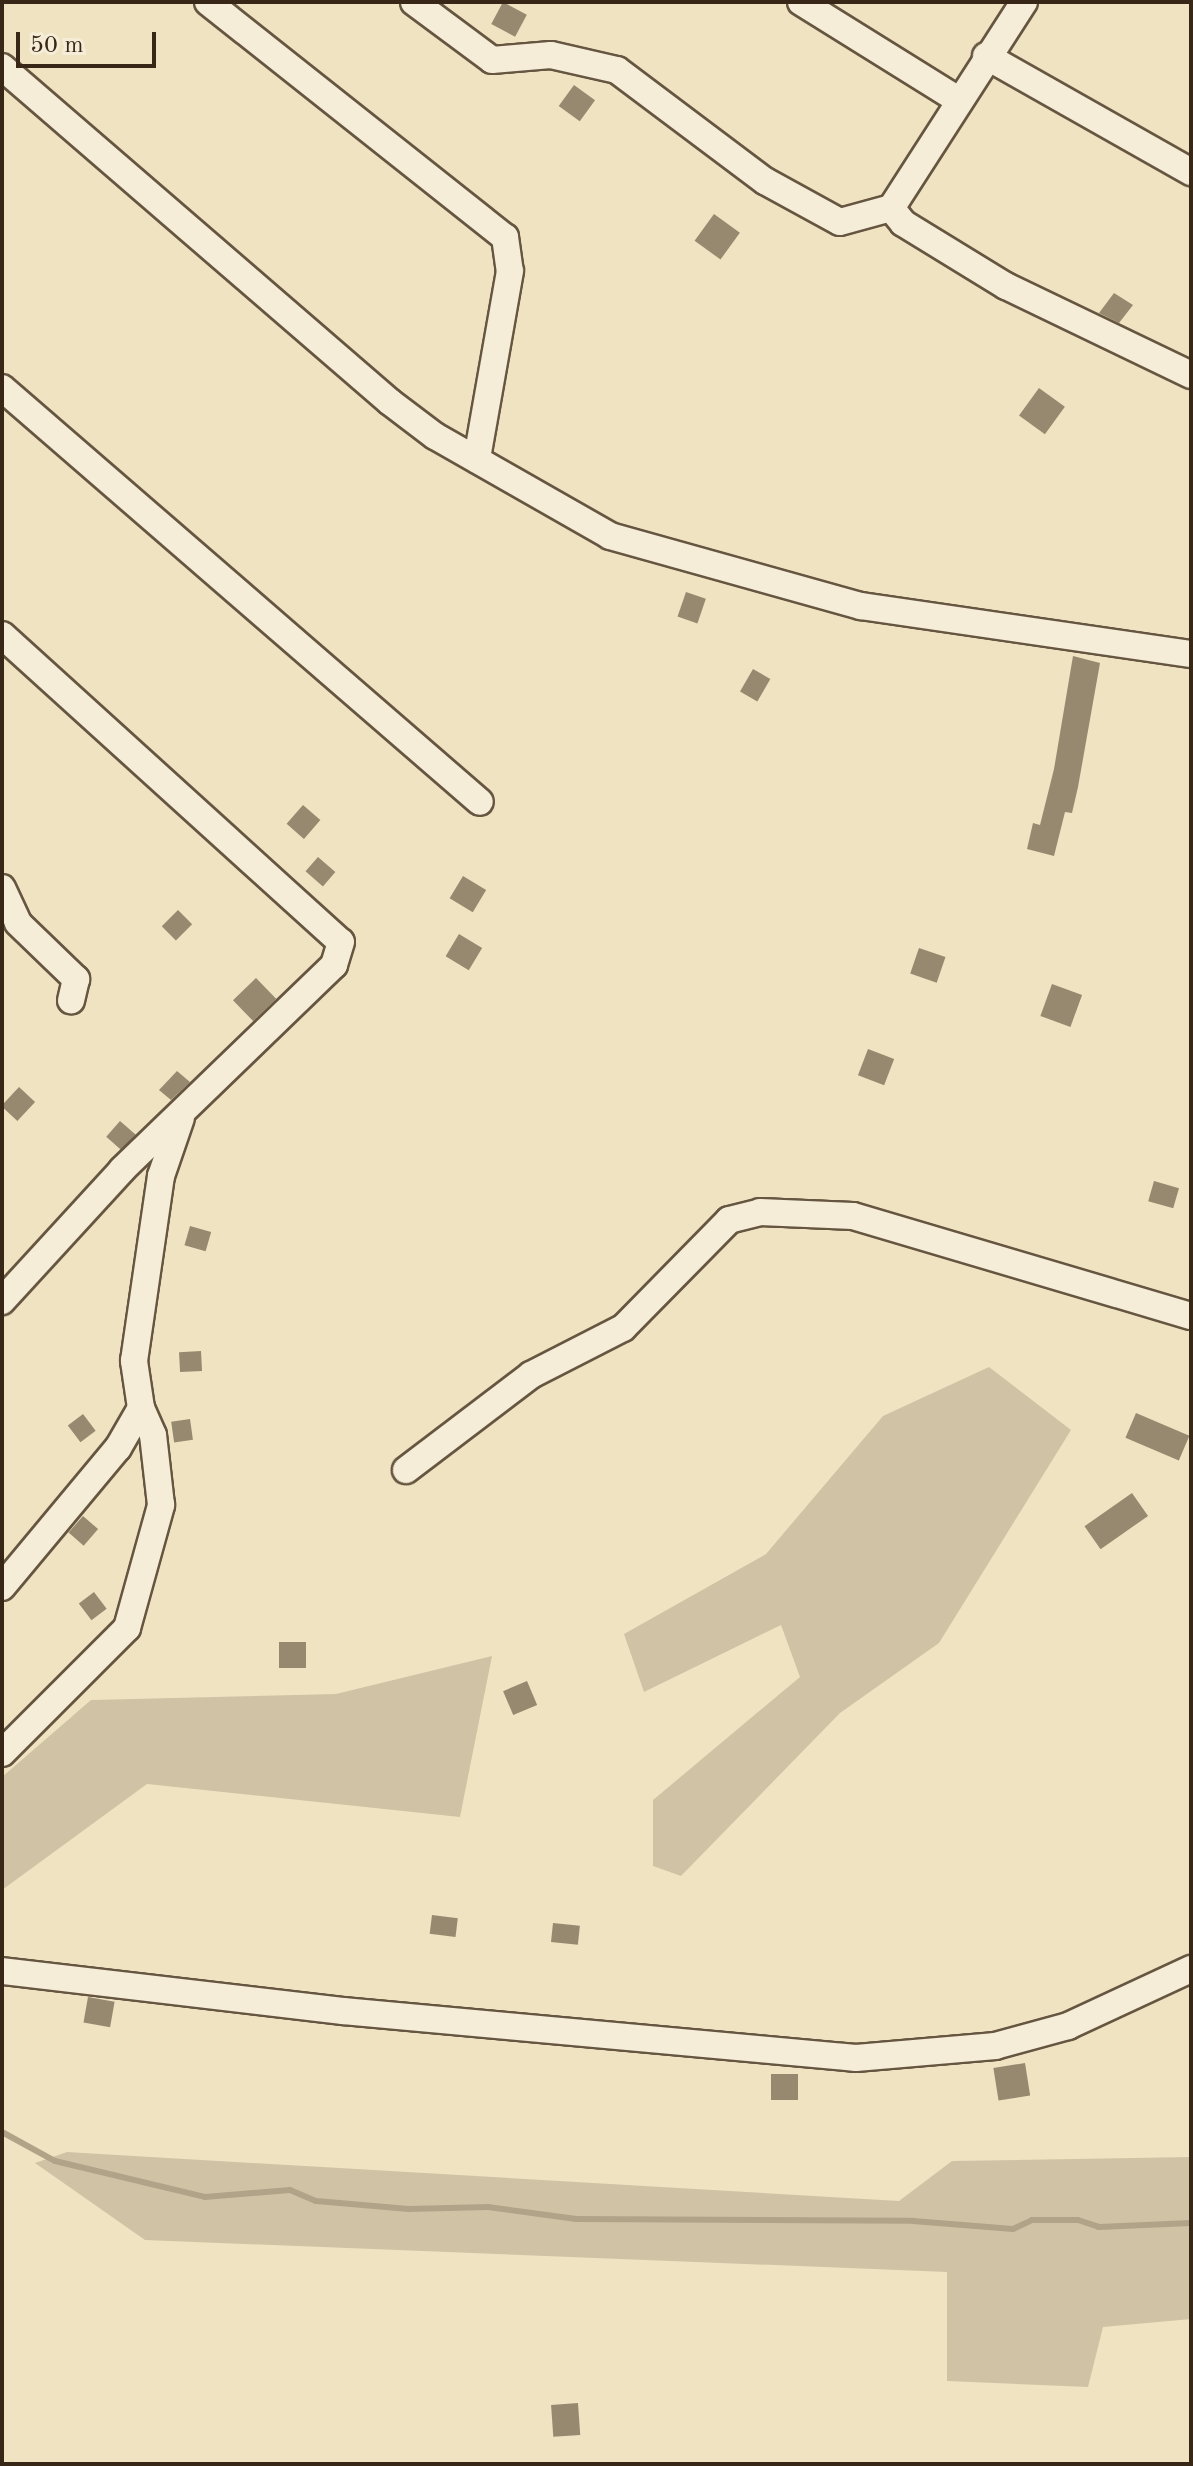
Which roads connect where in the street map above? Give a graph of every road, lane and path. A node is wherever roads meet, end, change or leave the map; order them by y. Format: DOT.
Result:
graph roads {
  1 [pos="208,2"];
  2 [pos="414,2"];
  3 [pos="801,2"];
  4 [pos="1024,2"];
  5 [pos="986,56"];
  6 [pos="2,67"];
  7 [pos="957,99"];
  8 [pos="1191,172"];
  9 [pos="891,208"];
  10 [pos="1191,375"];
  11 [pos="2,388"];
  12 [pos="477,459"];
  13 [pos="2,635"];
  14 [pos="1191,654"];
  15 [pos="480,802"];
  16 [pos="2,888"];
  17 [pos="10,930"];
  18 [pos="71,1000"];
  19 [pos="183,1113"];
  20 [pos="2,1301"];
  21 [pos="1191,1316"];
  22 [pos="141,1408"];
  23 [pos="406,1470"];
  24 [pos="2,1587"];
  25 [pos="2,1753"];
  26 [pos="1191,1969"];
  27 [pos="2,1971"];
  1 -- 12 [label="street"];
  2 -- 9 [label="street"];
  3 -- 7 [label="street"];
  4 -- 5 [label="street"];
  5 -- 7 [label="street"];
  5 -- 8 [label="street"];
  6 -- 12 [label="street"];
  7 -- 9 [label="street"];
  9 -- 10 [label="street"];
  11 -- 15 [label="street"];
  12 -- 14 [label="street"];
  13 -- 19 [label="street"];
  16 -- 17 [label="street"];
  17 -- 18 [label="street"];
  19 -- 20 [label="street"];
  19 -- 22 [label="street"];
  21 -- 23 [label="street"];
  22 -- 24 [label="street"];
  22 -- 25 [label="street"];
  26 -- 27 [label="street"];
}
